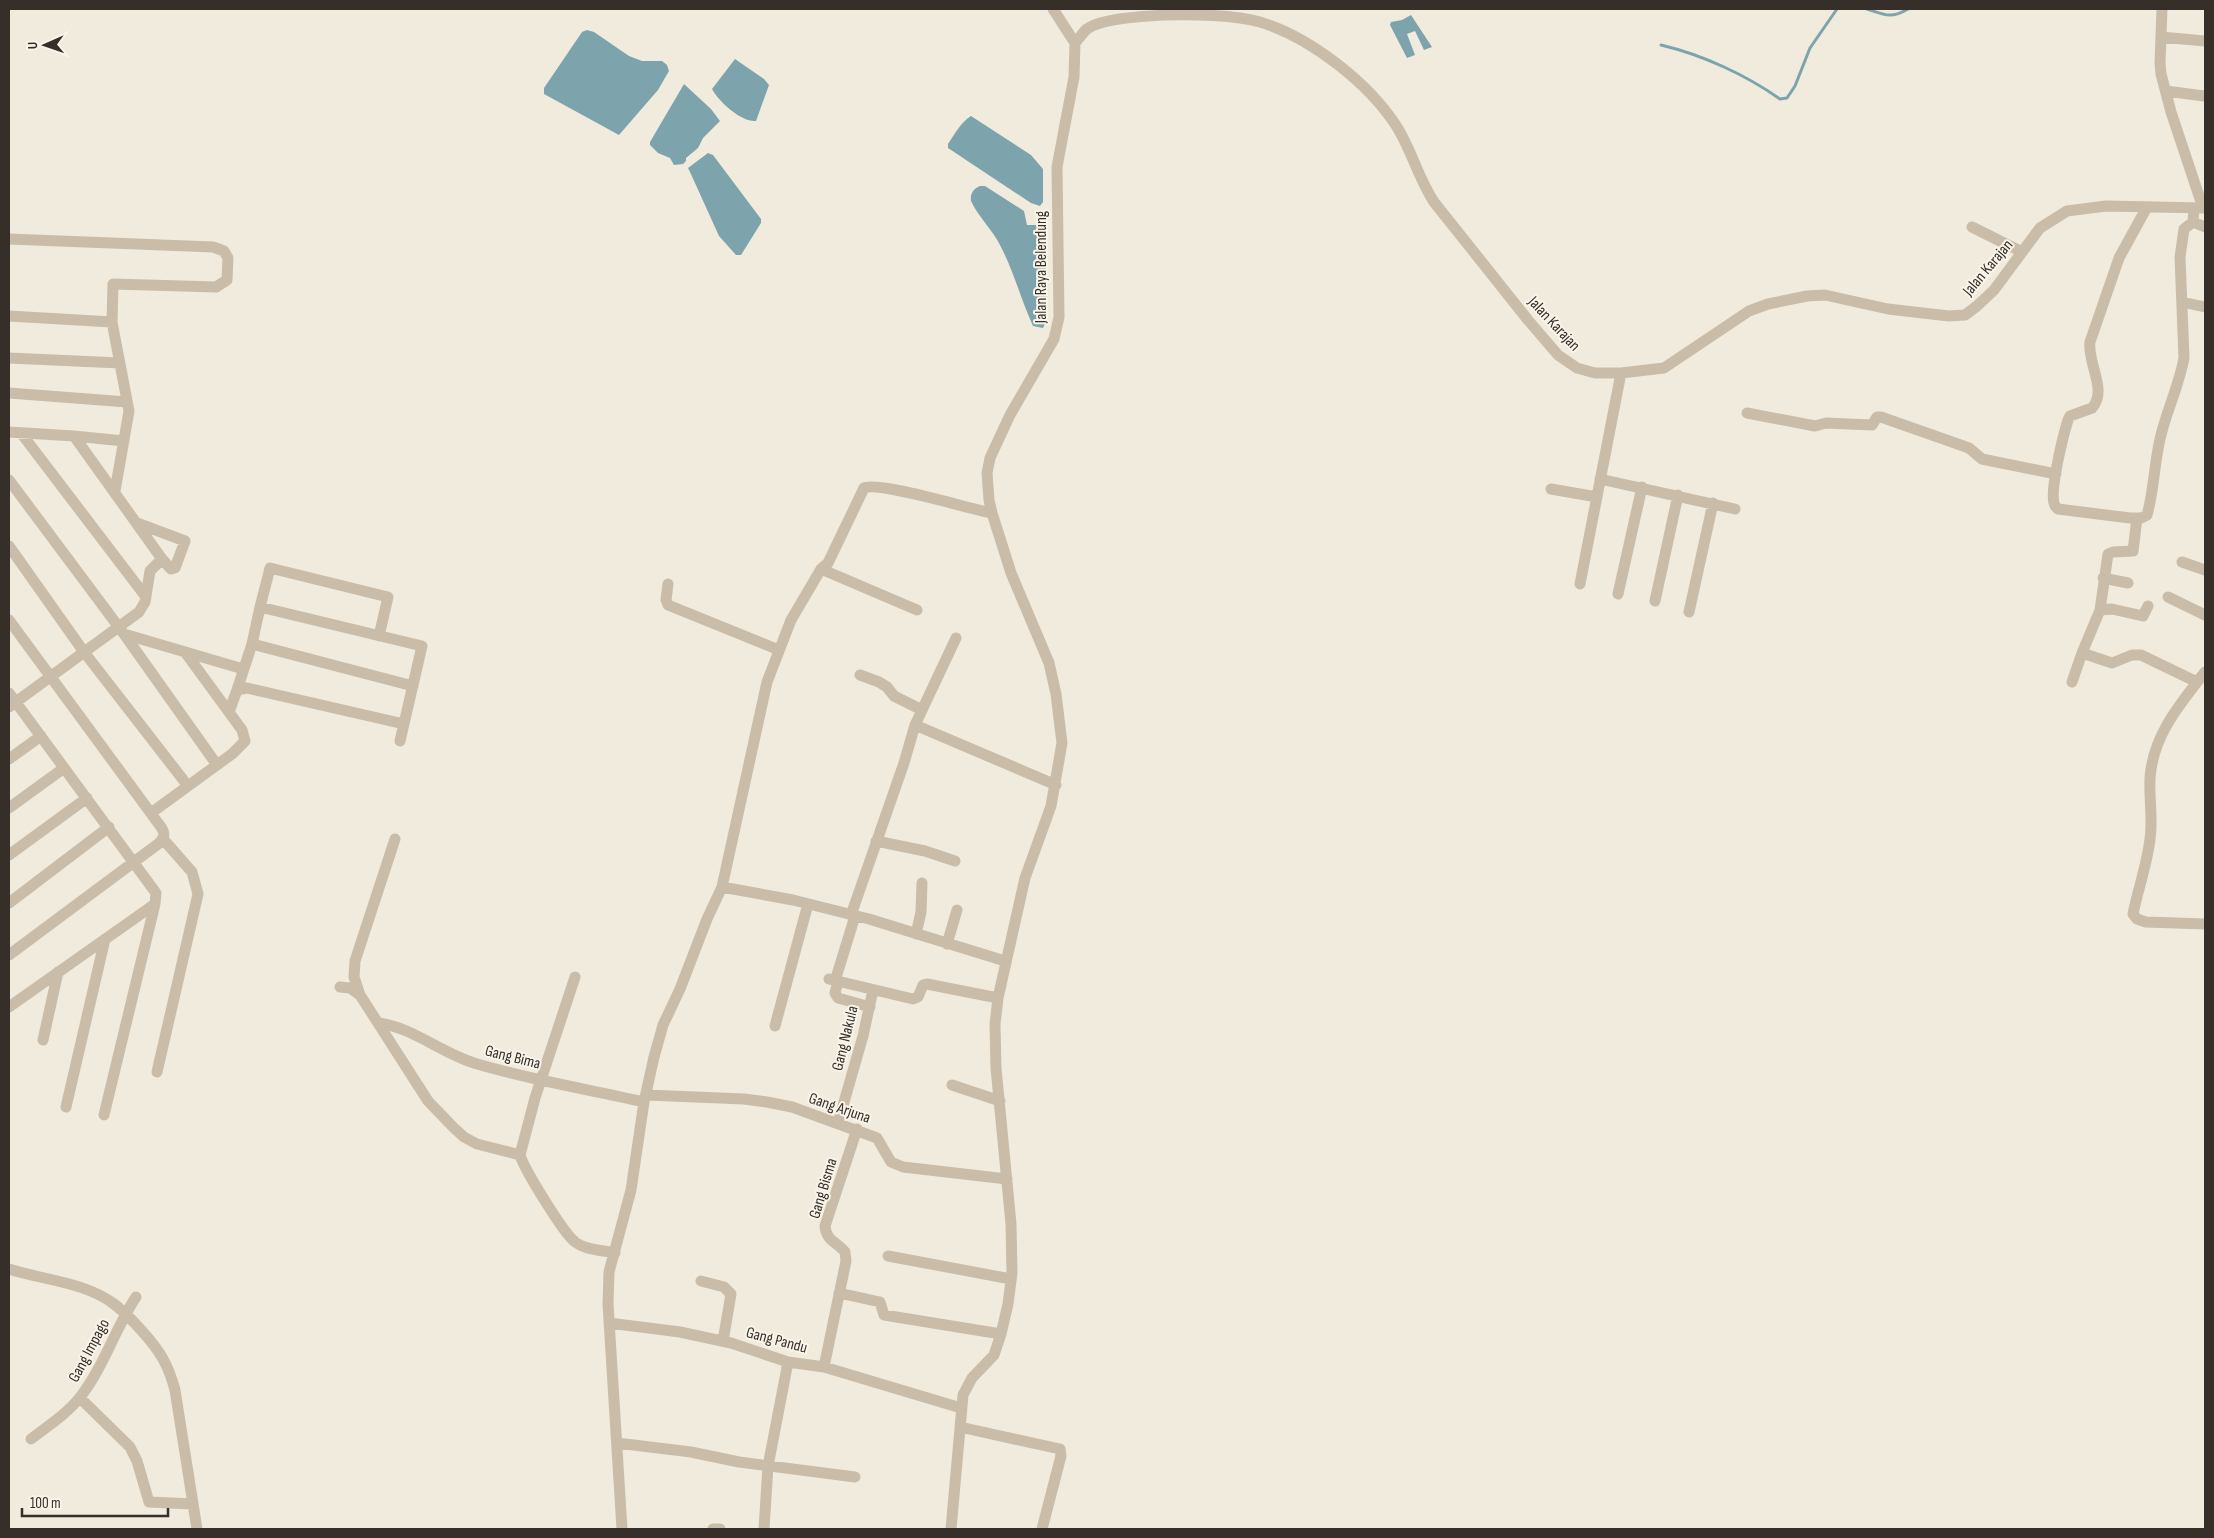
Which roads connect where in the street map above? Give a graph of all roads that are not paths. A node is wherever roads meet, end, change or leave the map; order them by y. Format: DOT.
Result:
graph roads {
  1 [pos="1053,9"];
  2 [pos="2162,9"];
  3 [pos="1186,12"];
  4 [pos="2161,36"];
  5 [pos="2205,42"];
  6 [pos="1075,43"];
  7 [pos="2166,91"];
  8 [pos="2204,96"];
  9 [pos="2147,207"];
  10 [pos="2201,208"];
  11 [pos="2194,222"];
  12 [pos="2205,226"];
  13 [pos="1972,227"];
  14 [pos="9,239"];
  15 [pos="2022,252"];
  16 [pos="2182,302"];
  17 [pos="2205,307"];
  18 [pos="9,316"];
  19 [pos="112,322"];
  20 [pos="9,358"];
  21 [pos="120,363"];
  22 [pos="1621,373"];
  23 [pos="9,393"];
  24 [pos="127,402"];
  25 [pos="1747,413"];
  26 [pos="9,432"];
  27 [pos="21,433"];
  28 [pos="74,436"];
  29 [pos="124,441"];
  30 [pos="2056,474"];
  31 [pos="1600,478"];
  32 [pos="9,480"];
  33 [pos="1642,487"];
  34 [pos="1551,489"];
  35 [pos="115,491"];
  36 [pos="1678,495"];
  37 [pos="1597,497"];
  38 [pos="1713,503"];
  39 [pos="1735,509"];
  40 [pos="992,513"];
  41 [pos="2137,518"];
  42 [pos="137,523"];
  43 [pos="9,546"];
  44 [pos="162,558"];
  45 [pos="2182,562"];
  46 [pos="821,569"];
  47 [pos="2205,570"];
  48 [pos="2104,578"];
  49 [pos="2128,583"];
  50 [pos="668,584"];
  51 [pos="1580,584"];
  52 [pos="1618,594"];
  53 [pos="146,597"];
  54 [pos="2168,597"];
  55 [pos="1655,601"];
  56 [pos="2148,606"];
  57 [pos="260,607"];
  58 [pos="917,610"];
  59 [pos="2100,610"];
  60 [pos="1689,612"];
  61 [pos="2205,615"];
  62 [pos="9,620"];
  63 [pos="122,631"];
  64 [pos="379,636"];
  65 [pos="956,638"];
  66 [pos="252,644"];
  67 [pos="779,650"];
  68 [pos="84,652"];
  69 [pos="185,652"];
  70 [pos="2082,653"];
  71 [pos="243,669"];
  72 [pos="2205,672"];
  73 [pos="860,675"];
  74 [pos="50,676"];
  75 [pos="2072,682"];
  76 [pos="2197,682"];
  77 [pos="413,686"];
  78 [pos="237,690"];
  79 [pos="11,701"];
  80 [pos="922,710"];
  81 [pos="229,712"];
  82 [pos="404,724"];
  83 [pos="915,725"];
  84 [pos="40,736"];
  85 [pos="400,741"];
  86 [pos="9,759"];
  87 [pos="217,765"];
  88 [pos="64,768"];
  89 [pos="1056,785"];
  90 [pos="188,786"];
  91 [pos="87,798"];
  92 [pos="9,808"];
  93 [pos="151,813"];
  94 [pos="109,827"];
  95 [pos="163,839"];
  96 [pos="395,839"];
  97 [pos="876,841"];
  98 [pos="9,855"];
  99 [pos="955,861"];
  100 [pos="133,862"];
  101 [pos="922,883"];
  102 [pos="722,887"];
  103 [pos="9,903"];
  104 [pos="155,904"];
  105 [pos="808,904"];
  106 [pos="958,910"];
  107 [pos="853,915"];
  108 [pos="2205,924"];
  109 [pos="916,934"];
  110 [pos="105,939"];
  111 [pos="947,944"];
  112 [pos="9,955"];
  113 [pos="1005,962"];
  114 [pos="58,972"];
  115 [pos="575,976"];
  116 [pos="834,980"];
  117 [pos="340,987"];
  118 [pos="873,990"];
  119 [pos="360,995"];
  120 [pos="998,998"];
  121 [pos="870,1006"];
  122 [pos="9,1007"];
  123 [pos="380,1023"];
  124 [pos="775,1026"];
  125 [pos="43,1040"];
  126 [pos="157,1072"];
  127 [pos="541,1080"];
  128 [pos="952,1085"];
  129 [pos="645,1098"];
  130 [pos="1000,1101"];
  131 [pos="66,1107"];
  132 [pos="104,1116"];
  133 [pos="838,1123"];
  134 [pos="857,1130"];
  135 [pos="520,1155"];
  136 [pos="1007,1179"];
  137 [pos="615,1253"];
  138 [pos="888,1256"];
  139 [pos="9,1269"];
  140 [pos="1011,1279"];
  141 [pos="701,1280"];
  142 [pos="839,1293"];
  143 [pos="136,1297"];
  144 [pos="126,1313"];
  145 [pos="610,1323"];
  146 [pos="1001,1334"];
  147 [pos="723,1341"];
  148 [pos="788,1362"];
  149 [pos="824,1367"];
  150 [pos="80,1398"];
  151 [pos="961,1408"];
  152 [pos="960,1427"];
  153 [pos="31,1439"];
  154 [pos="617,1443"];
  155 [pos="768,1466"];
  156 [pos="855,1477"];
  157 [pos="193,1504"];
  158 [pos="197,1529"];
  159 [pos="622,1529"];
  160 [pos="714,1529"];
  161 [pos="720,1529"];
  162 [pos="764,1529"];
  163 [pos="951,1529"];
  164 [pos="1042,1529"];
  1 -- 6 [label="street"];
  2 -- 4 [label="street"];
  3 -- 6 [label="street, Jalan Karajan"];
  3 -- 22 [label="street, Jalan Karajan"];
  4 -- 5 [label="street"];
  4 -- 7 [label="street"];
  6 -- 40 [label="street, Jalan Raya Belendung"];
  7 -- 8 [label="street"];
  7 -- 10 [label="street"];
  9 -- 10 [label="street, Jalan Karajan"];
  9 -- 15 [label="street, Jalan Karajan"];
  9 -- 30 [label="street"];
  10 -- 11 [label="street"];
  11 -- 12 [label="street"];
  11 -- 16 [label="street"];
  13 -- 15 [label="street"];
  14 -- 19 [label="street"];
  15 -- 22 [label="street, Jalan Karajan"];
  16 -- 17 [label="street"];
  16 -- 41 [label="street"];
  18 -- 19 [label="street"];
  19 -- 21 [label="street"];
  20 -- 21 [label="street"];
  21 -- 24 [label="street"];
  22 -- 31 [label="street"];
  23 -- 24 [label="street"];
  24 -- 29 [label="street"];
  25 -- 30 [label="street"];
  26 -- 27 [label="street"];
  27 -- 28 [label="street"];
  27 -- 53 [label="street"];
  28 -- 29 [label="street"];
  28 -- 35 [label="street"];
  29 -- 35 [label="street"];
  30 -- 41 [label="street"];
  31 -- 33 [label="street"];
  31 -- 37 [label="street"];
  32 -- 63 [label="street"];
  33 -- 36 [label="street"];
  33 -- 52 [label="street"];
  34 -- 37 [label="street"];
  35 -- 42 [label="street"];
  36 -- 38 [label="street"];
  36 -- 55 [label="street"];
  37 -- 51 [label="street"];
  38 -- 39 [label="street"];
  38 -- 60 [label="street"];
  40 -- 46 [label="street"];
  40 -- 89 [label="street, Jalan Raya Belendung"];
  41 -- 48 [label="street"];
  42 -- 44 [label="street"];
  42 -- 44 [label="street"];
  43 -- 68 [label="street"];
  44 -- 53 [label="street"];
  45 -- 47 [label="street"];
  46 -- 58 [label="street"];
  46 -- 67 [label="street"];
  48 -- 49 [label="street"];
  48 -- 59 [label="street"];
  50 -- 67 [label="street"];
  53 -- 63 [label="street"];
  54 -- 61 [label="street"];
  56 -- 59 [label="street"];
  57 -- 64 [label="street"];
  57 -- 64 [label="street"];
  57 -- 66 [label="street"];
  59 -- 70 [label="street"];
  62 -- 74 [label="street"];
  63 -- 68 [label="street"];
  63 -- 69 [label="street"];
  63 -- 87 [label="street"];
  64 -- 77 [label="street"];
  65 -- 80 [label="street"];
  66 -- 71 [label="street"];
  66 -- 77 [label="street"];
  67 -- 102 [label="street"];
  68 -- 74 [label="street"];
  68 -- 90 [label="street"];
  69 -- 71 [label="street"];
  69 -- 81 [label="street"];
  70 -- 75 [label="street"];
  70 -- 76 [label="street"];
  71 -- 78 [label="street"];
  72 -- 76 [label="street"];
  73 -- 80 [label="street"];
  74 -- 79 [label="street"];
  74 -- 93 [label="street"];
  76 -- 108 [label="street"];
  77 -- 82 [label="street"];
  78 -- 81 [label="street"];
  78 -- 82 [label="street"];
  79 -- 84 [label="street"];
  80 -- 83 [label="street"];
  81 -- 87 [label="street"];
  82 -- 85 [label="street"];
  83 -- 89 [label="street"];
  83 -- 97 [label="street"];
  84 -- 86 [label="street"];
  84 -- 88 [label="street"];
  87 -- 90 [label="street"];
  88 -- 91 [label="street"];
  88 -- 92 [label="street"];
  89 -- 113 [label="street, Jalan Raya Belendung"];
  90 -- 93 [label="street"];
  91 -- 94 [label="street"];
  91 -- 98 [label="street"];
  93 -- 95 [label="street"];
  94 -- 100 [label="street"];
  94 -- 103 [label="street"];
  95 -- 100 [label="street"];
  95 -- 126 [label="street"];
  96 -- 119 [label="street"];
  97 -- 99 [label="street"];
  97 -- 107 [label="street"];
  100 -- 104 [label="street"];
  100 -- 112 [label="street"];
  101 -- 109 [label="street"];
  102 -- 105 [label="street"];
  102 -- 129 [label="street"];
  104 -- 110 [label="street"];
  104 -- 132 [label="street"];
  105 -- 107 [label="street"];
  105 -- 124 [label="street"];
  106 -- 111 [label="street"];
  107 -- 109 [label="street"];
  107 -- 116 [label="street"];
  109 -- 111 [label="street"];
  110 -- 114 [label="street"];
  110 -- 131 [label="street"];
  111 -- 113 [label="street"];
  113 -- 120 [label="street, Jalan Raya Belendung"];
  114 -- 122 [label="street"];
  114 -- 125 [label="street"];
  115 -- 127 [label="street"];
  116 -- 118 [label="street"];
  116 -- 121 [label="street"];
  117 -- 119 [label="street"];
  118 -- 120 [label="street"];
  118 -- 121 [label="street, Gang Nakula"];
  119 -- 123 [label="street"];
  120 -- 130 [label="street, Jalan Raya Belendung"];
  121 -- 133 [label="street, Gang Nakula"];
  123 -- 127 [label="street, Gang Bima"];
  123 -- 135 [label="street"];
  127 -- 129 [label="street, Gang Bima"];
  127 -- 135 [label="street"];
  128 -- 130 [label="street"];
  129 -- 133 [label="street, Gang Arjuna"];
  129 -- 137 [label="street"];
  130 -- 136 [label="street, Jalan Raya Belendung"];
  133 -- 134 [label="street, Gang Arjuna"];
  134 -- 136 [label="street, Gang Arjuna"];
  134 -- 142 [label="street, Gang Bisma"];
  135 -- 137 [label="street"];
  136 -- 140 [label="street, Jalan Raya Belendung"];
  137 -- 145 [label="street"];
  138 -- 140 [label="street"];
  139 -- 144 [label="street"];
  140 -- 146 [label="street, Jalan Raya Belendung"];
  141 -- 147 [label="street"];
  142 -- 146 [label="street"];
  142 -- 149 [label="street, Gang Bisma"];
  143 -- 144 [label="street, Gang Impago"];
  144 -- 150 [label="street, Gang Impago"];
  144 -- 157 [label="street"];
  145 -- 147 [label="street, Gang Pandu"];
  145 -- 154 [label="street"];
  146 -- 151 [label="street, Jalan Raya Belendung"];
  147 -- 148 [label="street, Gang Pandu"];
  148 -- 149 [label="street, Gang Pandu"];
  148 -- 155 [label="street"];
  149 -- 151 [label="street, Gang Pandu"];
  150 -- 153 [label="street, Gang Impago"];
  150 -- 157 [label="street"];
  151 -- 152 [label="street, Jalan Raya Belendung"];
  152 -- 163 [label="street, Jalan Raya Belendung"];
  152 -- 164 [label="street"];
  154 -- 155 [label="street"];
  154 -- 159 [label="street"];
  155 -- 156 [label="street"];
  155 -- 162 [label="street"];
  157 -- 158 [label="street"];
  160 -- 161 [label="street"];
}
